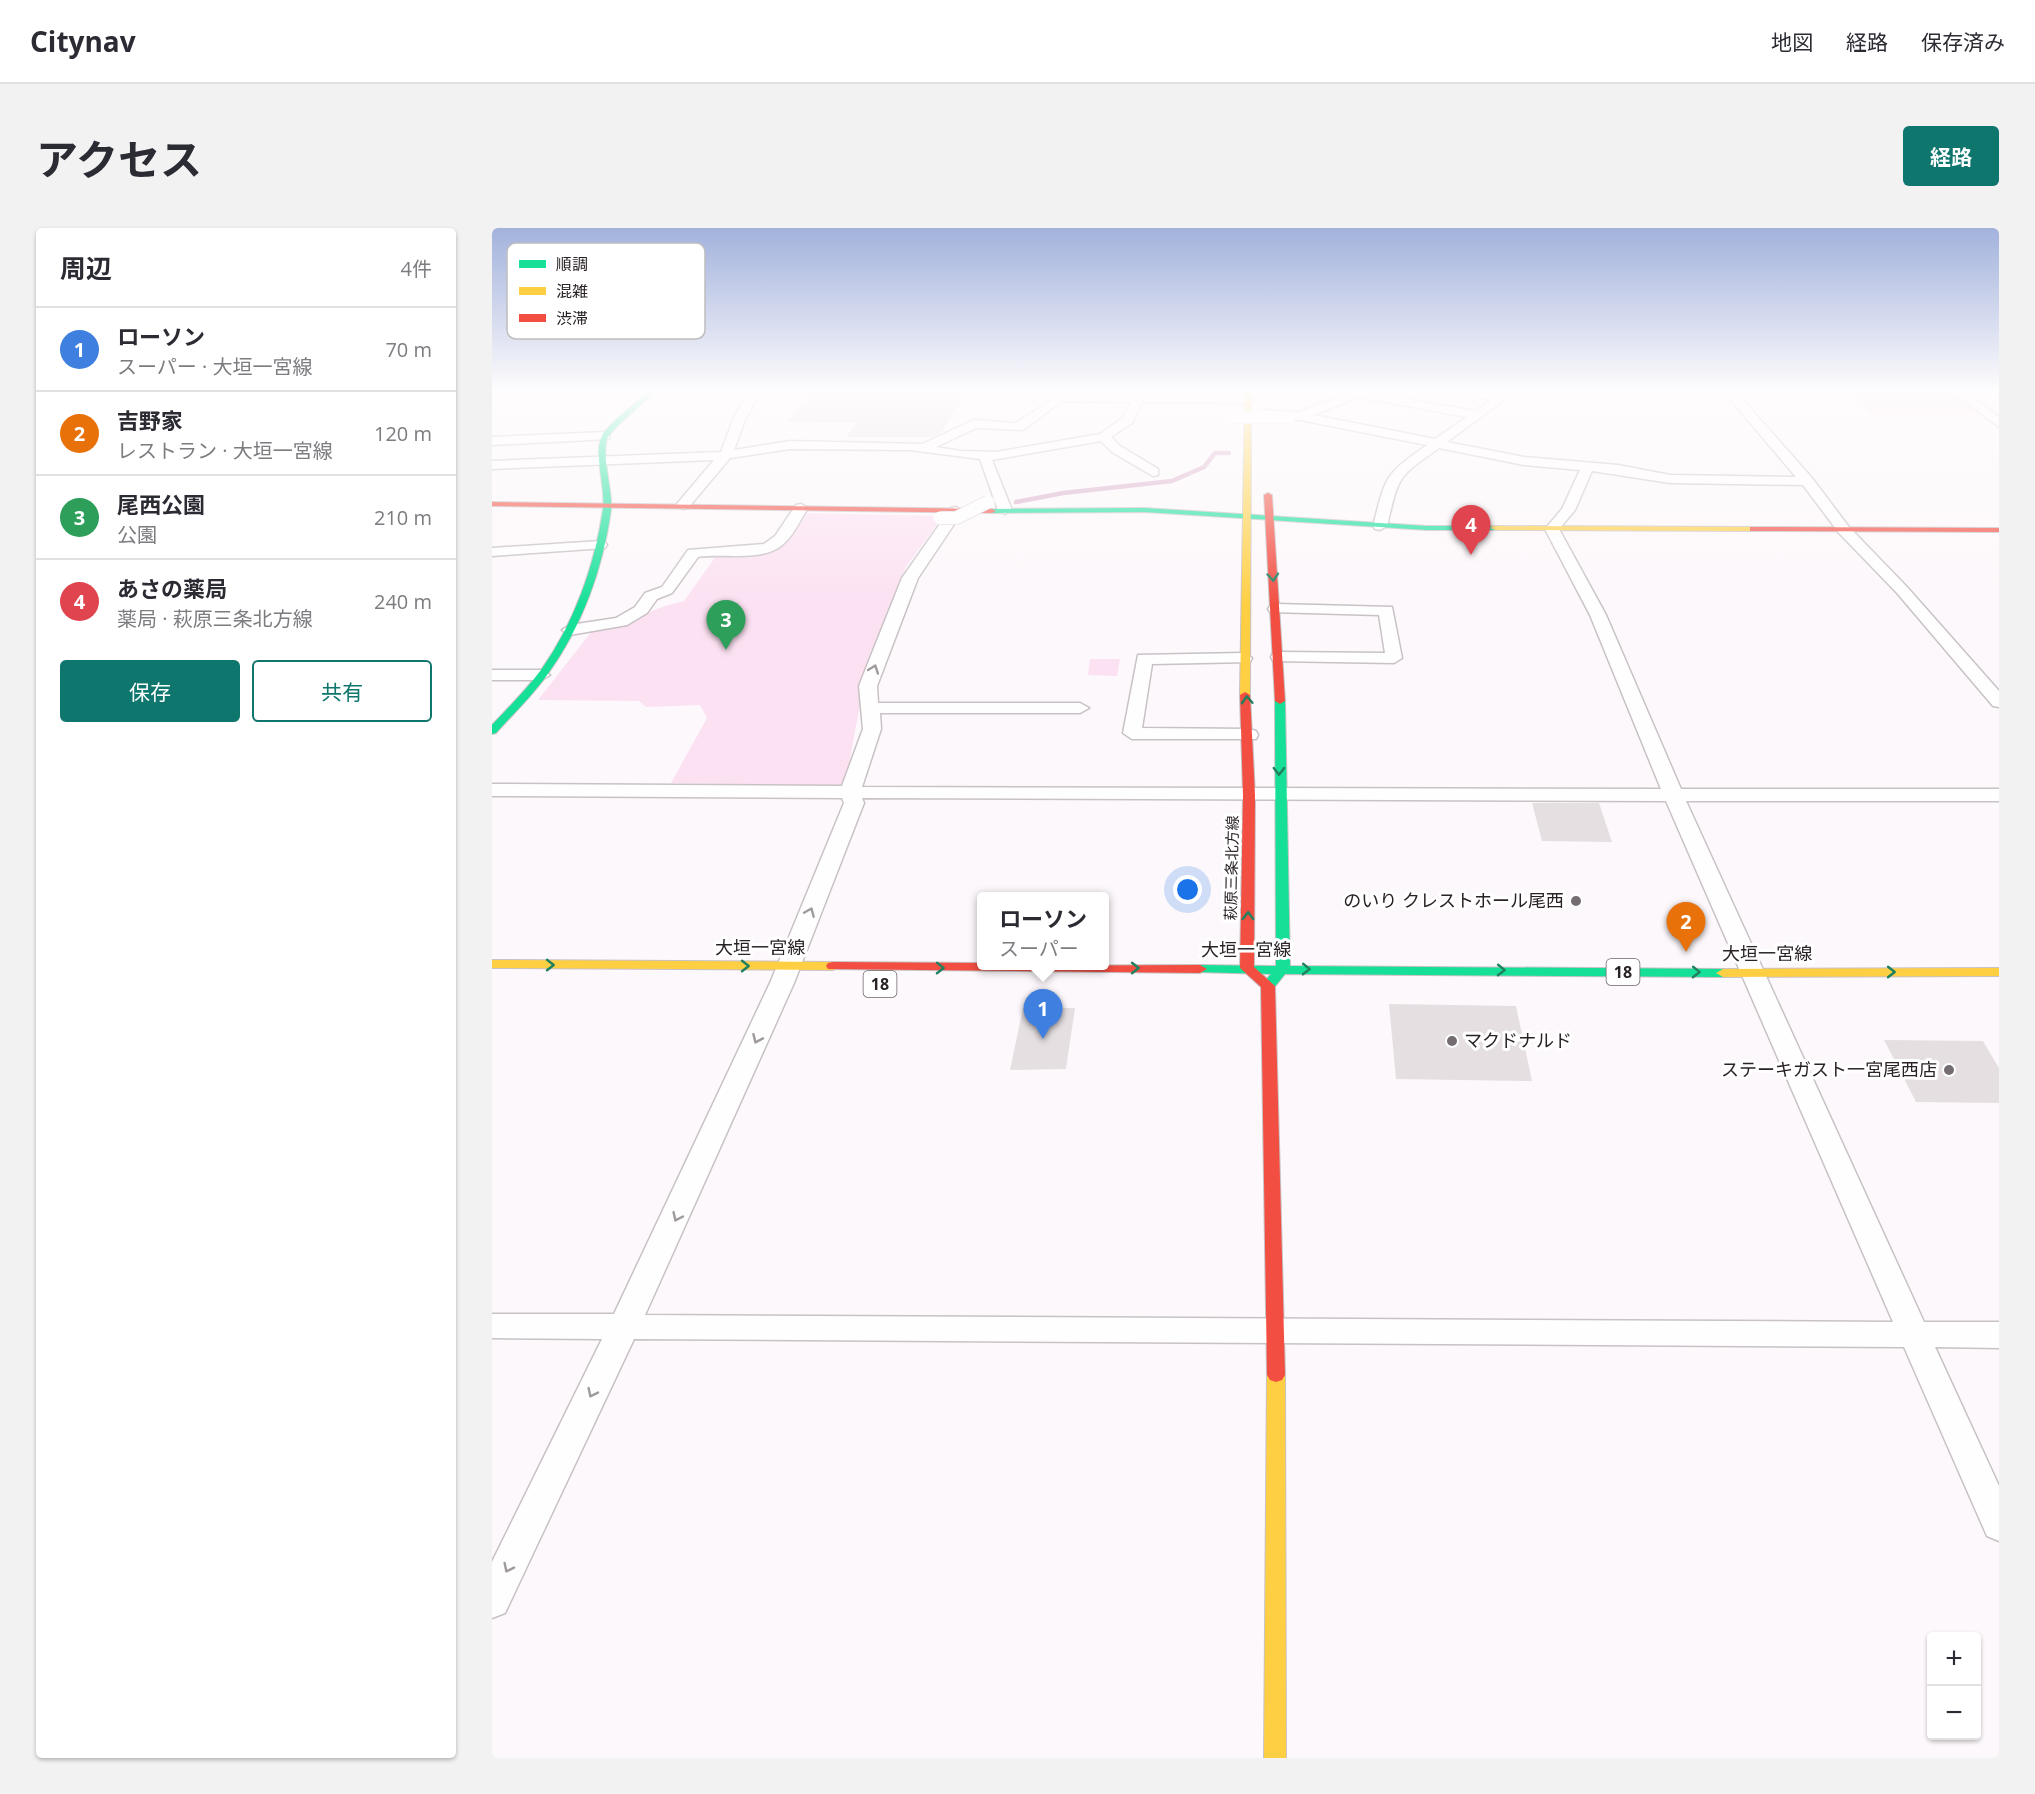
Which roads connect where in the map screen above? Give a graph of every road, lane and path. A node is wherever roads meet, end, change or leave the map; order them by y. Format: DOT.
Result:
graph roads {
  1 [pos="534,463"];
  2 [pos="604,463"];
  3 [pos="720,463"];
  4 [pos="987,463"];
  5 [pos="1140,463"];
  6 [pos="1247,463"];
  7 [pos="1409,463"];
  8 [pos="1555,463"];
  9 [pos="1792,463"];
  10 [pos="493,466"];
  11 [pos="1588,466"];
  12 [pos="1153,472"];
  13 [pos="1268,480"];
  14 [pos="1807,481"];
  15 [pos="988,502"];
  16 [pos="492,504"];
  17 [pos="608,505"];
  18 [pos="682,505"];
  19 [pos="801,508"];
  20 [pos="1005,510"];
  21 [pos="948,514"];
  22 [pos="1247,517"];
  23 [pos="1269,518"];
  24 [pos="1380,526"];
  25 [pos="1552,529"];
  26 [pos="1844,530"];
  27 [pos="1999,530"];
  28 [pos="600,545"];
  29 [pos="492,552"];
  30 [pos="1276,609"];
  31 [pos="570,630"];
  32 [pos="1278,657"];
  33 [pos="1244,658"];
  34 [pos="492,675"];
  35 [pos="541,675"];
  36 [pos="1999,702"];
  37 [pos="871,708"];
  38 [pos="1080,708"];
  39 [pos="492,731"];
  40 [pos="1249,735"];
  41 [pos="492,790"];
  42 [pos="850,793"];
  43 [pos="1673,794"];
  44 [pos="1249,795"];
  45 [pos="1279,795"];
  46 [pos="1999,795"];
  47 [pos="492,964"];
  48 [pos="1247,968"];
  49 [pos="1283,968"];
  50 [pos="1999,972"];
  51 [pos="784,979"];
  52 [pos="1245,986"];
  53 [pos="1757,986"];
  54 [pos="1268,987"];
  55 [pos="1292,987"];
  56 [pos="492,1326"];
  57 [pos="624,1326"];
  58 [pos="1276,1332"];
  59 [pos="1915,1335"];
  60 [pos="1999,1335"];
  61 [pos="1999,1525"];
  62 [pos="492,1601"];
  63 [pos="1275,1758"];
  1 -- 10 [label="street"];
  2 -- 17 [label="main road"];
  3 -- 18 [label="street"];
  4 -- 20 [label="street"];
  5 -- 12 [label="street"];
  6 -- 22 [label="main road, 萩原三条北方線"];
  7 -- 24 [label="street"];
  8 -- 11 [label="street"];
  9 -- 14 [label="street"];
  11 -- 14 [label="street"];
  11 -- 25 [label="street"];
  13 -- 23 [label="main road"];
  14 -- 26 [label="street"];
  15 -- 21 [label="street, bridge"];
  16 -- 17 [label="main road"];
  17 -- 18 [label="main road"];
  17 -- 28 [label="main road"];
  18 -- 19 [label="main road"];
  19 -- 21 [label="main road"];
  19 -- 31 [label="street"];
  20 -- 21 [label="main road"];
  20 -- 22 [label="main road"];
  37 -- 21 [label="street, one-way"];
  22 -- 23 [label="main road"];
  22 -- 33 [label="main road, 萩原三条北方線"];
  23 -- 24 [label="main road"];
  23 -- 30 [label="main road, one-way"];
  24 -- 25 [label="main road"];
  25 -- 26 [label="main road"];
  25 -- 43 [label="street"];
  26 -- 27 [label="main road"];
  26 -- 36 [label="street"];
  28 -- 29 [label="street"];
  28 -- 31 [label="main road"];
  30 -- 32 [label="main road"];
  30 -- 32 [label="street"];
  31 -- 35 [label="main road"];
  32 -- 45 [label="main road, one-way"];
  40 -- 33 [label="main road, 萩原三条北方線, one-way"];
  33 -- 40 [label="street"];
  34 -- 35 [label="street"];
  35 -- 39 [label="main road"];
  37 -- 38 [label="street"];
  37 -- 42 [label="street"];
  40 -- 44 [label="main road, 萩原三条北方線"];
  41 -- 42 [label="street"];
  42 -- 44 [label="street"];
  51 -- 42 [label="street, one-way"];
  43 -- 45 [label="street"];
  43 -- 46 [label="street"];
  43 -- 53 [label="street"];
  44 -- 45 [label="street"];
  48 -- 44 [label="main road, 萩原三条北方線, one-way"];
  45 -- 49 [label="main road"];
  47 -- 51 [label="main road, 大垣一宮線 / 18, one-way"];
  48 -- 49 [label="main road, 大垣一宮線 / 18"];
  51 -- 48 [label="main road, 大垣一宮線 / 18, one-way"];
  48 -- 54 [label="main road"];
  49 -- 53 [label="main road, 大垣一宮線 / 18, one-way"];
  49 -- 54 [label="main road"];
  53 -- 50 [label="main road, 大垣一宮線 / 18, one-way"];
  51 -- 57 [label="street, one-way"];
  52 -- 54 [label="main road, 大垣一宮線"];
  53 -- 59 [label="street"];
  54 -- 55 [label="main road, 大垣一宮線"];
  54 -- 58 [label="main road"];
  56 -- 57 [label="street"];
  57 -- 58 [label="street"];
  57 -- 62 [label="street, one-way"];
  58 -- 59 [label="street"];
  58 -- 63 [label="main road"];
  59 -- 60 [label="street"];
  59 -- 61 [label="street"];
}
